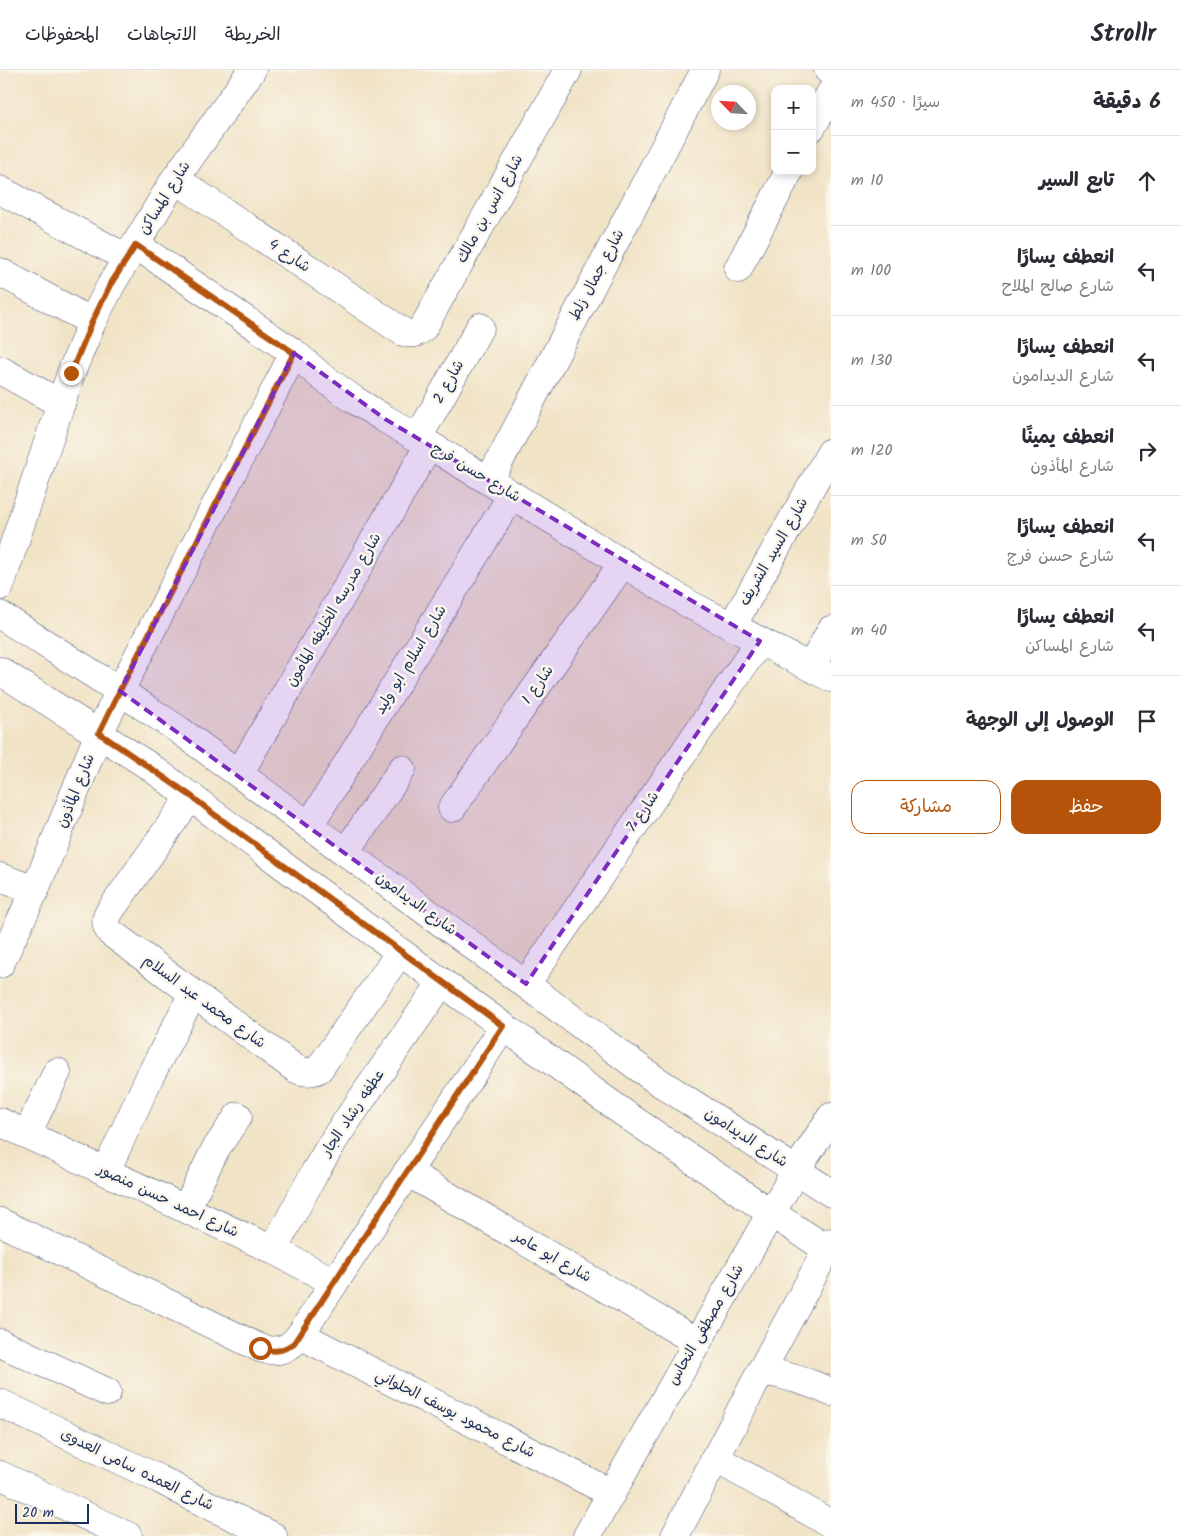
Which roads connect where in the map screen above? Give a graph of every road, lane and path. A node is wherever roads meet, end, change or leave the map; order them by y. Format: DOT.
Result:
graph roads {
  1 [pos="252,70"];
  2 [pos="568,70"];
  3 [pos="705,70"];
  4 [pos="831,92"];
  5 [pos="816,120"];
  6 [pos="787,175"];
  7 [pos="175,179"];
  8 [pos="0,190"];
  9 [pos="132,251"];
  10 [pos="738,269"];
  11 [pos="0,272"];
  12 [pos="92,322"];
  13 [pos="480,327"];
  14 [pos="403,332"];
  15 [pos="294,353"];
  16 [pos="0,370"];
  17 [pos="61,404"];
  18 [pos="423,441"];
  19 [pos="831,452"];
  20 [pos="489,480"];
  21 [pos="512,494"];
  22 [pos="624,563"];
  23 [pos="0,586"];
  24 [pos="0,615"];
  25 [pos="732,626"];
  26 [pos="831,630"];
  27 [pos="760,640"];
  28 [pos="0,671"];
  29 [pos="821,673"];
  30 [pos="120,690"];
  31 [pos="99,733"];
  32 [pos="402,769"];
  33 [pos="239,774"];
  34 [pos="191,796"];
  35 [pos="452,808"];
  36 [pos="310,826"];
  37 [pos="346,852"];
  38 [pos="0,877"];
  39 [pos="35,890"];
  40 [pos="400,952"];
  41 [pos="0,964"];
  42 [pos="442,982"];
  43 [pos="526,984"];
  44 [pos="193,994"];
  45 [pos="503,1026"];
  46 [pos="57,1072"];
  47 [pos="238,1116"];
  48 [pos="831,1117"];
  49 [pos="0,1122"];
  50 [pos="27,1134"];
  51 [pos="106,1171"];
  52 [pos="796,1171"];
  53 [pos="407,1172"];
  54 [pos="831,1193"];
  55 [pos="186,1209"];
  56 [pos="771,1213"];
  57 [pos="0,1222"];
  58 [pos="829,1246"];
  59 [pos="273,1250"];
  60 [pos="334,1282"];
  61 [pos="300,1335"];
  62 [pos="696,1342"];
  63 [pos="0,1343"];
  64 [pos="761,1371"];
  65 [pos="107,1392"];
  66 [pos="831,1392"];
  67 [pos="0,1403"];
  68 [pos="715,1458"];
  69 [pos="0,1475"];
  70 [pos="611,1493"];
  71 [pos="831,1524"];
  72 [pos="676,1535"];
  73 [pos="128,1536"];
  74 [pos="273,1536"];
  75 [pos="587,1536"];
  1 -- 7 [label="street, شارع المساكن"];
  2 -- 14 [label="street, شارع انس بن مالك"];
  3 -- 20 [label="street, شارع جمال زلط"];
  4 -- 5 [label="street"];
  6 -- 10 [label="street"];
  7 -- 9 [label="street, شارع المساكن"];
  7 -- 14 [label="street, شارع 4"];
  8 -- 9 [label="street, شارع حسن فرج"];
  9 -- 12 [label="street, شارع المساكن"];
  9 -- 15 [label="street, شارع حسن فرج"];
  11 -- 12 [label="street"];
  12 -- 17 [label="street, شارع المساكن"];
  13 -- 18 [label="street, شارع 2"];
  15 -- 18 [label="street, شارع حسن فرج"];
  15 -- 30 [label="street, شارع المأذون"];
  16 -- 17 [label="street"];
  17 -- 23 [label="street, شارع المساكن"];
  18 -- 20 [label="street, شارع حسن فرج"];
  18 -- 33 [label="street, شارع مدرسه الخليفه المأمون"];
  19 -- 25 [label="street, شارع السيد الشريف"];
  20 -- 21 [label="street, شارع حسن فرج"];
  21 -- 22 [label="street, شارع حسن فرج"];
  21 -- 36 [label="street, شارع اسلام ابو وليد"];
  22 -- 25 [label="street, شارع حسن فرج"];
  22 -- 35 [label="street, شارع 1"];
  24 -- 30 [label="street, شارع الديدامون"];
  25 -- 27 [label="street, شارع حسن فرج"];
  26 -- 29 [label="street"];
  27 -- 29 [label="street, شارع حسن فرج"];
  27 -- 43 [label="street, شارع 7"];
  28 -- 31 [label="street"];
  30 -- 31 [label="street, شارع المأذون"];
  30 -- 33 [label="street, شارع الديدامون"];
  31 -- 34 [label="street"];
  31 -- 39 [label="street, شارع المأذون"];
  32 -- 37 [label="street"];
  33 -- 36 [label="street, شارع الديدامون"];
  34 -- 40 [label="street"];
  34 -- 44 [label="street, شارع محمد عبد السلام"];
  36 -- 37 [label="street, شارع الديدامون"];
  37 -- 43 [label="street, شارع الديدامون"];
  38 -- 39 [label="street"];
  39 -- 41 [label="street, شارع المأذون"];
  40 -- 42 [label="street"];
  40 -- 44 [label="street, شارع محمد عبد السلام"];
  42 -- 45 [label="street"];
  42 -- 59 [label="street, عطفه رشاد الجار"];
  43 -- 52 [label="street, شارع الديدامون"];
  44 -- 51 [label="street"];
  45 -- 53 [label="street"];
  45 -- 56 [label="street"];
  46 -- 50 [label="street"];
  47 -- 55 [label="street"];
  48 -- 52 [label="street, شارع مصطفى النحاس"];
  49 -- 50 [label="street, شارع احمد حسن منصور"];
  50 -- 51 [label="street, شارع احمد حسن منصور"];
  51 -- 55 [label="street, شارع احمد حسن منصور"];
  52 -- 54 [label="street, شارع الديدامون"];
  52 -- 56 [label="street, شارع مصطفى النحاس"];
  53 -- 60 [label="street"];
  53 -- 62 [label="street, شارع ابو عامر"];
  55 -- 59 [label="street, شارع احمد حسن منصور"];
  56 -- 58 [label="street"];
  56 -- 62 [label="street, شارع مصطفى النحاس"];
  57 -- 61 [label="street"];
  58 -- 64 [label="street"];
  59 -- 60 [label="street, شارع احمد حسن منصور"];
  60 -- 61 [label="street"];
  61 -- 70 [label="street, شارع محمود يوسف الحلواني"];
  62 -- 70 [label="street, شارع مصطفى النحاس"];
  63 -- 65 [label="street"];
  64 -- 66 [label="street"];
  64 -- 68 [label="street"];
  67 -- 74 [label="street, شارع العمده سامى العدوى"];
  68 -- 71 [label="street"];
  68 -- 72 [label="street"];
  69 -- 73 [label="street"];
  70 -- 75 [label="street, شارع مصطفى النحاس"];
}
